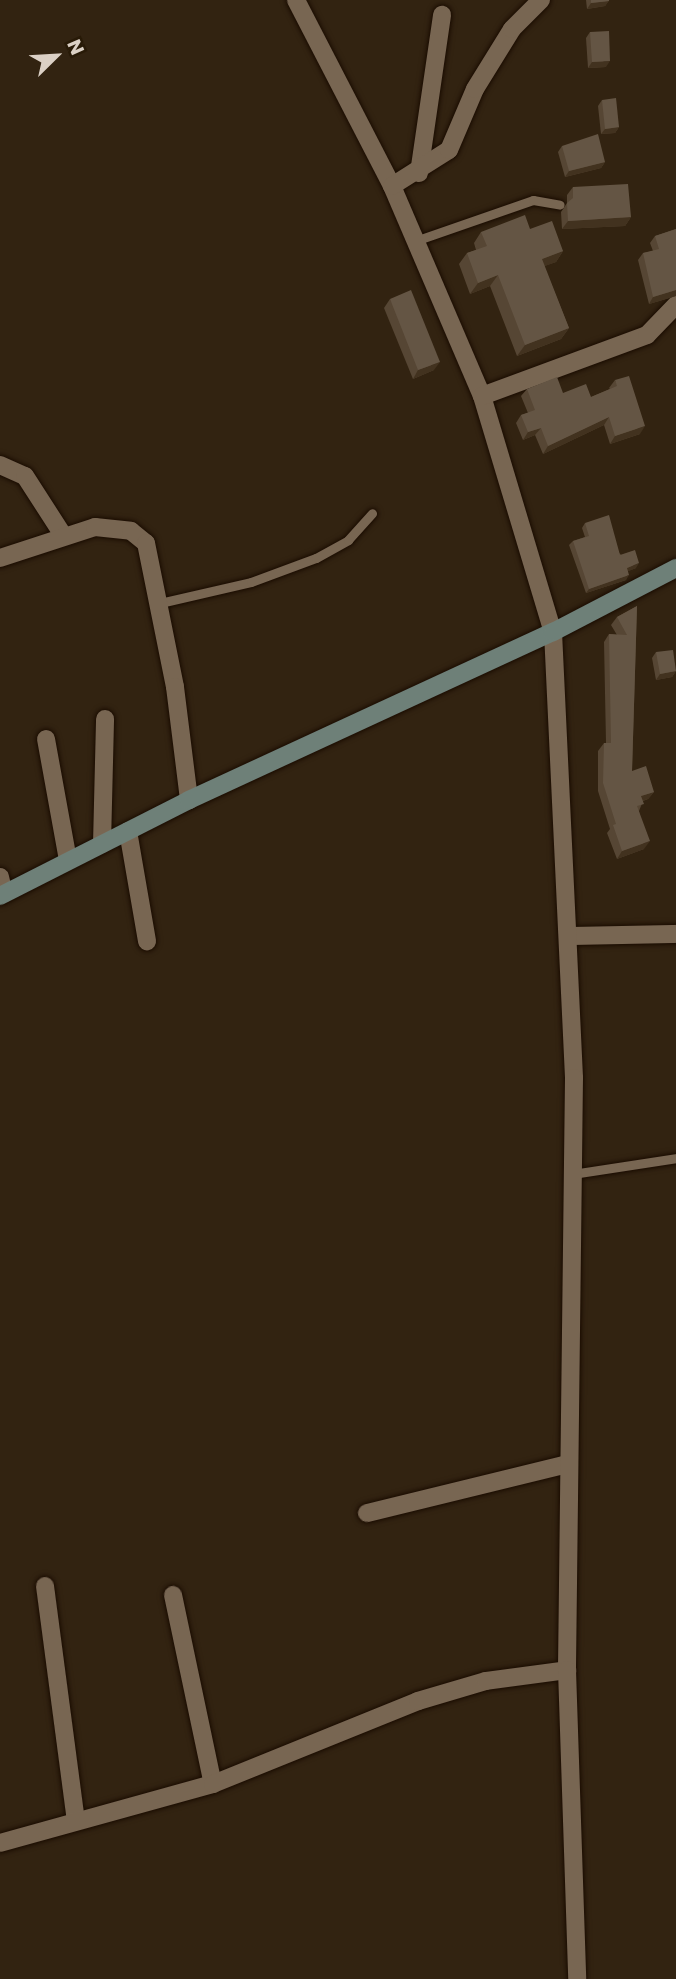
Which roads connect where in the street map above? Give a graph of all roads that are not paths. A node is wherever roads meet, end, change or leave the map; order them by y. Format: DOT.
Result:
graph roads {
  1 [pos="296,0"];
  2 [pos="541,0"];
  3 [pos="442,15"];
  4 [pos="419,173"];
  5 [pos="392,186"];
  6 [pos="560,205"];
  7 [pos="415,241"];
  8 [pos="676,305"];
  9 [pos="482,396"];
  10 [pos="0,465"];
  11 [pos="372,513"];
  12 [pos="63,534"];
  13 [pos="0,558"];
  14 [pos="676,568"];
  15 [pos="160,603"];
  16 [pos="553,632"];
  17 [pos="105,719"];
  18 [pos="46,739"];
  19 [pos="189,800"];
  20 [pos="128,831"];
  21 [pos="102,844"];
  22 [pos="68,860"];
  23 [pos="1,889"];
  24 [pos="676,934"];
  25 [pos="568,936"];
  26 [pos="147,941"];
  27 [pos="676,1158"];
  28 [pos="572,1174"];
  29 [pos="568,1464"];
  30 [pos="367,1513"];
  31 [pos="45,1586"];
  32 [pos="173,1595"];
  33 [pos="567,1670"];
  34 [pos="213,1784"];
  35 [pos="76,1820"];
  36 [pos="0,1843"];
  37 [pos="577,1979"];
  1 -- 5 [label="street"];
  2 -- 4 [label="street"];
  3 -- 4 [label="street"];
  4 -- 5 [label="street"];
  5 -- 7 [label="street"];
  6 -- 7 [label="lane"];
  7 -- 9 [label="street"];
  8 -- 9 [label="street"];
  9 -- 16 [label="street"];
  10 -- 12 [label="street"];
  11 -- 15 [label="lane"];
  12 -- 13 [label="street"];
  12 -- 15 [label="street"];
  14 -- 16 [label="main road"];
  15 -- 19 [label="street"];
  16 -- 19 [label="main road"];
  16 -- 25 [label="street"];
  17 -- 21 [label="street"];
  18 -- 22 [label="street"];
  19 -- 20 [label="main road"];
  20 -- 21 [label="main road"];
  20 -- 26 [label="street"];
  21 -- 22 [label="main road"];
  22 -- 23 [label="main road"];
  24 -- 25 [label="street"];
  25 -- 28 [label="street"];
  27 -- 28 [label="lane"];
  28 -- 29 [label="street"];
  29 -- 30 [label="street"];
  29 -- 33 [label="street"];
  31 -- 35 [label="street"];
  32 -- 34 [label="street"];
  33 -- 34 [label="street"];
  33 -- 37 [label="street"];
  34 -- 35 [label="street"];
  35 -- 36 [label="street"];
}
